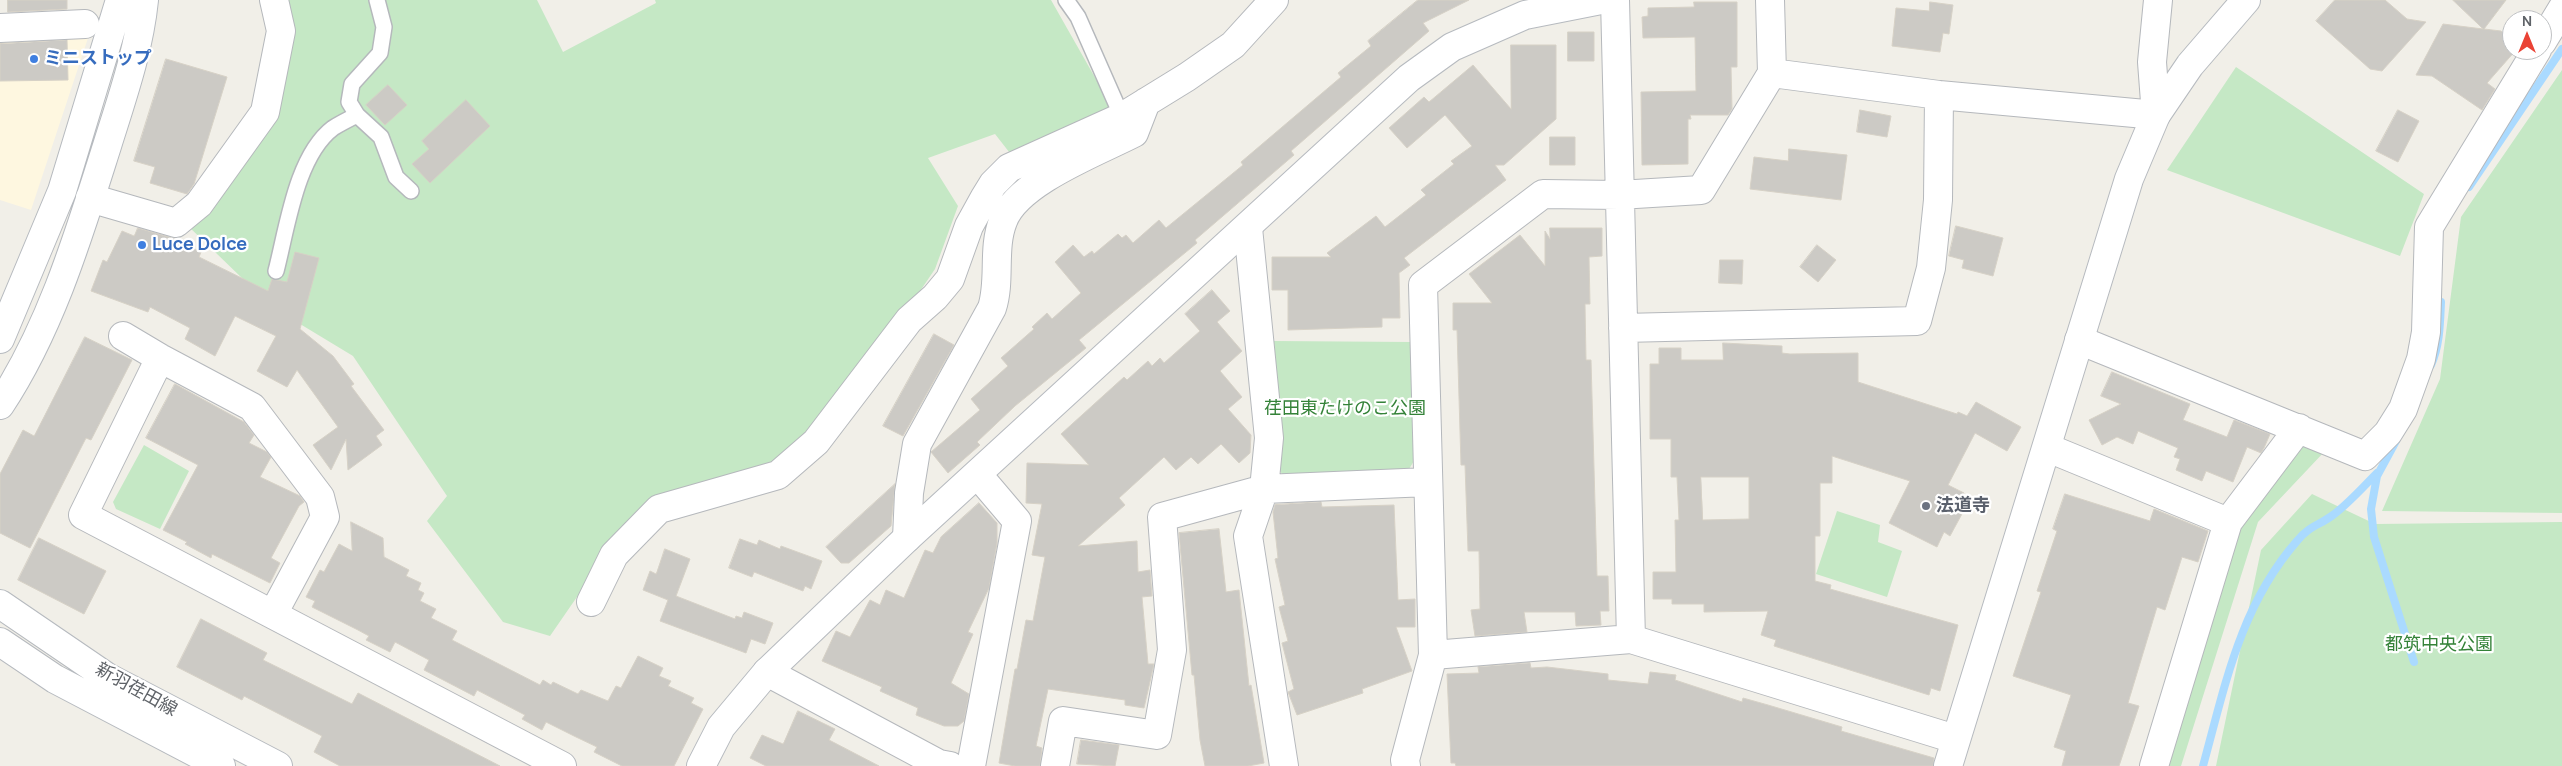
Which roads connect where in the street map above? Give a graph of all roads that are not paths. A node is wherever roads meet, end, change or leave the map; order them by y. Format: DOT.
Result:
graph roads {
  1 [pos="120,0"];
  2 [pos="144,0"];
  3 [pos="274,0"];
  4 [pos="377,0"];
  5 [pos="1066,0"];
  6 [pos="1274,0"];
  7 [pos="1602,0"];
  8 [pos="1615,0"];
  9 [pos="1770,0"];
  10 [pos="2158,0"];
  11 [pos="2246,0"];
  12 [pos="2562,9"];
  13 [pos="85,24"];
  14 [pos="2552,26"];
  15 [pos="0,28"];
  16 [pos="2531,60"];
  17 [pos="1772,73"];
  18 [pos="1939,94"];
  19 [pos="1146,102"];
  20 [pos="357,115"];
  21 [pos="2156,115"];
  22 [pos="1122,117"];
  23 [pos="411,191"];
  24 [pos="1619,195"];
  25 [pos="90,198"];
  26 [pos="1248,228"];
  27 [pos="276,272"];
  28 [pos="1623,328"];
  29 [pos="123,336"];
  30 [pos="0,339"];
  31 [pos="2078,340"];
  32 [pos="160,358"];
  33 [pos="0,405"];
  34 [pos="2299,428"];
  35 [pos="2048,448"];
  36 [pos="978,475"];
  37 [pos="1428,482"];
  38 [pos="1264,489"];
  39 [pos="2228,522"];
  40 [pos="908,538"];
  41 [pos="590,602"];
  42 [pos="0,604"];
  43 [pos="273,614"];
  44 [pos="1631,639"];
  45 [pos="0,642"];
  46 [pos="1434,656"];
  47 [pos="767,672"];
  48 [pos="1955,740"];
  49 [pos="221,766"];
  50 [pos="278,766"];
  51 [pos="562,766"];
  52 [pos="701,766"];
  53 [pos="950,766"];
  54 [pos="971,766"];
  55 [pos="1055,766"];
  56 [pos="1284,766"];
  57 [pos="1406,766"];
  58 [pos="1948,766"];
  59 [pos="2154,766"];
  1 -- 30 [label="street"];
  2 -- 25 [label="street"];
  3 -- 25 [label="street"];
  4 -- 20 [label="lane"];
  5 -- 22 [label="lane"];
  6 -- 19 [label="street"];
  7 -- 26 [label="street"];
  8 -- 24 [label="street"];
  9 -- 17 [label="street"];
  10 -- 21 [label="street"];
  11 -- 21 [label="street"];
  12 -- 14 [label="street"];
  13 -- 15 [label="street"];
  16 -- 34 [label="street"];
  17 -- 18 [label="street"];
  17 -- 24 [label="street"];
  18 -- 21 [label="street"];
  18 -- 28 [label="street"];
  19 -- 22 [label="street"];
  19 -- 40 [label="street"];
  20 -- 23 [label="lane"];
  20 -- 27 [label="lane"];
  21 -- 31 [label="street"];
  22 -- 41 [label="street"];
  24 -- 28 [label="street"];
  24 -- 37 [label="street"];
  25 -- 33 [label="street"];
  26 -- 36 [label="street"];
  26 -- 38 [label="street"];
  28 -- 44 [label="street"];
  29 -- 32 [label="street"];
  31 -- 34 [label="street"];
  31 -- 35 [label="street"];
  32 -- 43 [label="street"];
  32 -- 43 [label="street"];
  34 -- 39 [label="street"];
  35 -- 39 [label="street"];
  35 -- 48 [label="street"];
  36 -- 40 [label="street"];
  36 -- 54 [label="street"];
  37 -- 38 [label="street"];
  37 -- 46 [label="street"];
  38 -- 55 [label="street"];
  38 -- 56 [label="street"];
  39 -- 59 [label="street"];
  40 -- 47 [label="street"];
  42 -- 50 [label="street, 新羽荏田線"];
  43 -- 51 [label="street"];
  44 -- 46 [label="street"];
  44 -- 48 [label="street"];
  45 -- 49 [label="street, 新羽荏田線"];
  46 -- 57 [label="street"];
  47 -- 52 [label="street"];
  47 -- 53 [label="street"];
  48 -- 58 [label="street"];
}
